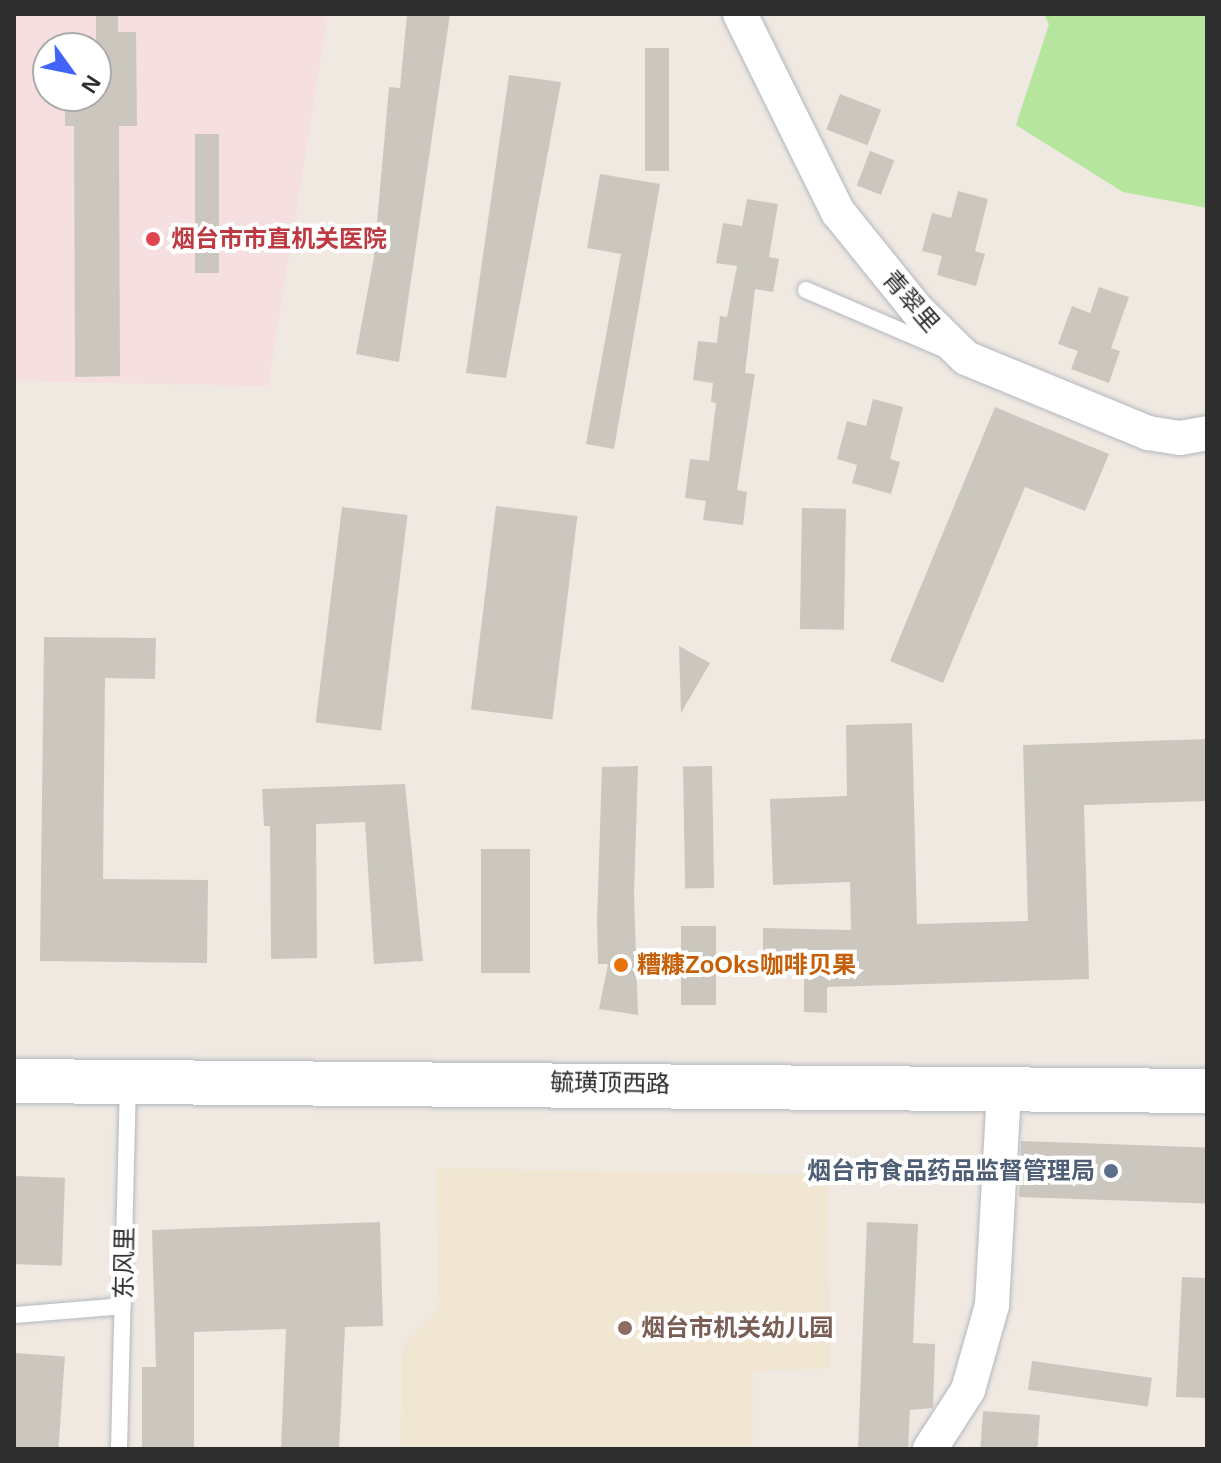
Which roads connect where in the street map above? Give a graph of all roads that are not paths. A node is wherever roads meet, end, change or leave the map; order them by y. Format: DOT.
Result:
graph roads {
  1 [pos="740,14"];
  2 [pos="806,290"];
  3 [pos="966,358"];
  4 [pos="1207,433"];
  5 [pos="128,1078"];
  6 [pos="14,1081"];
  7 [pos="1004,1088"];
  8 [pos="1207,1091"];
  9 [pos="123,1306"];
  10 [pos="14,1315"];
  11 [pos="119,1449"];
  12 [pos="930,1449"];
  1 -- 3 [label="street, 青翠里"];
  2 -- 3 [label="lane"];
  3 -- 4 [label="street, 青翠里"];
  5 -- 6 [label="main road, 毓璜顶西路"];
  5 -- 7 [label="main road, 毓璜顶西路"];
  5 -- 9 [label="lane, 东风里"];
  7 -- 8 [label="main road, 毓璜顶西路"];
  7 -- 12 [label="street"];
  9 -- 10 [label="lane"];
  9 -- 11 [label="lane, 东风里"];
}
